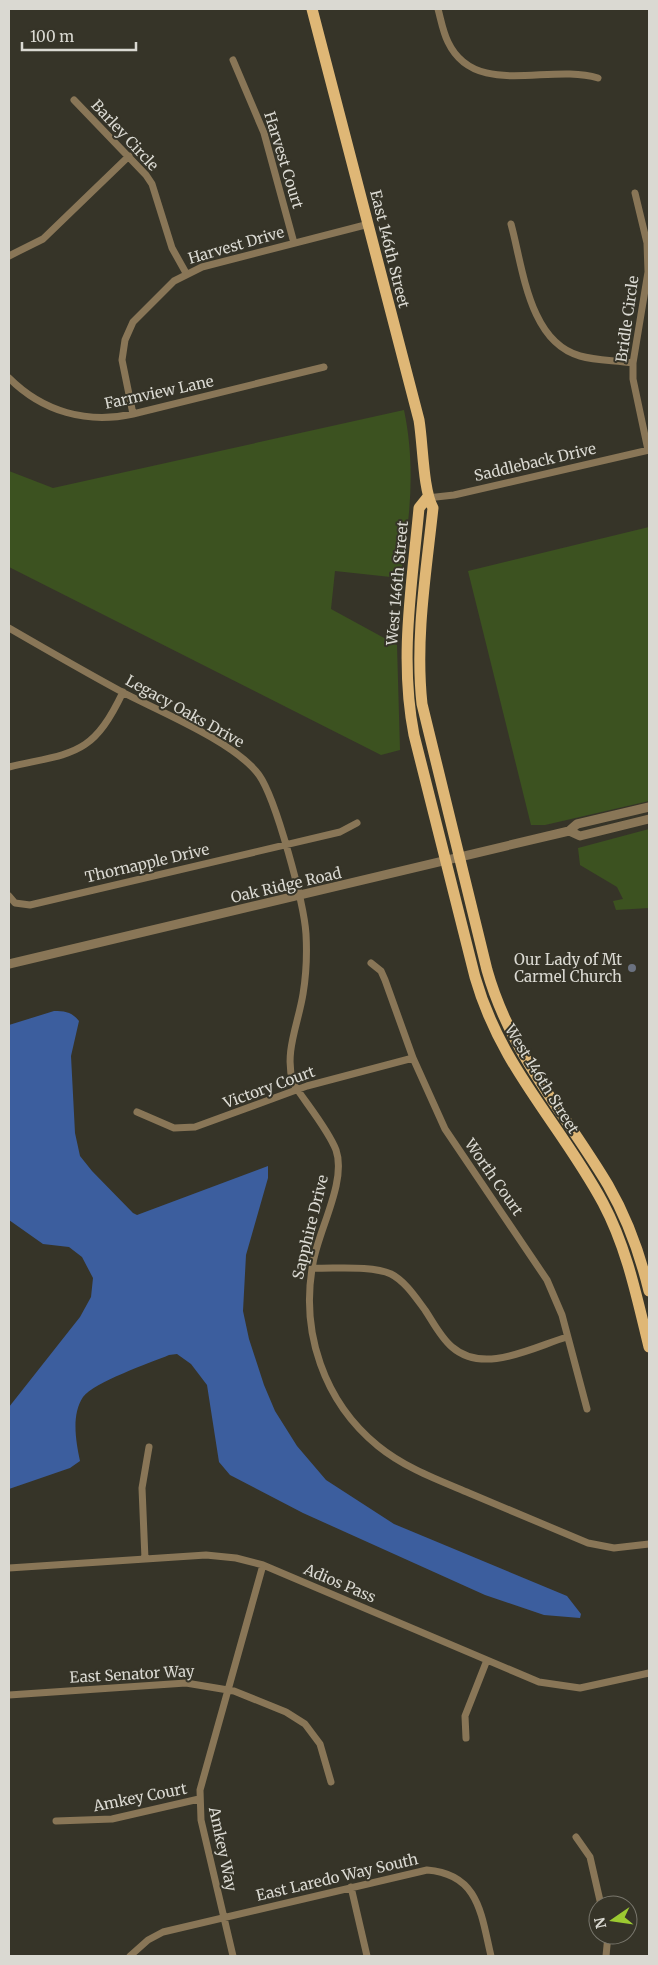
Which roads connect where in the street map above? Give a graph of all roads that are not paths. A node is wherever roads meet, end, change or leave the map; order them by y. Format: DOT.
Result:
graph roads {
  1 [pos="312,9"];
  2 [pos="438,9"];
  3 [pos="233,60"];
  4 [pos="598,78"];
  5 [pos="74,100"];
  6 [pos="129,156"];
  7 [pos="635,193"];
  8 [pos="369,224"];
  9 [pos="511,224"];
  10 [pos="294,243"];
  11 [pos="9,256"];
  12 [pos="186,273"];
  13 [pos="633,363"];
  14 [pos="324,367"];
  15 [pos="9,378"];
  16 [pos="133,414"];
  17 [pos="648,450"];
  18 [pos="427,498"];
  19 [pos="9,628"];
  20 [pos="123,692"];
  21 [pos="9,767"];
  22 [pos="649,807"];
  23 [pos="649,819"];
  24 [pos="357,823"];
  25 [pos="570,831"];
  26 [pos="284,845"];
  27 [pos="458,858"];
  28 [pos="446,861"];
  29 [pos="9,896"];
  30 [pos="298,896"];
  31 [pos="371,963"];
  32 [pos="9,964"];
  33 [pos="413,1058"];
  34 [pos="298,1090"];
  35 [pos="137,1112"];
  36 [pos="312,1268"];
  37 [pos="649,1291"];
  38 [pos="646,1321"];
  39 [pos="567,1336"];
  40 [pos="649,1347"];
  41 [pos="587,1409"];
  42 [pos="149,1446"];
  43 [pos="649,1544"];
  44 [pos="145,1559"];
  45 [pos="263,1566"];
  46 [pos="9,1568"];
  47 [pos="487,1660"];
  48 [pos="649,1673"];
  49 [pos="227,1690"];
  50 [pos="9,1695"];
  51 [pos="466,1738"];
  52 [pos="331,1782"];
  53 [pos="199,1799"];
  54 [pos="56,1821"];
  55 [pos="576,1837"];
  56 [pos="351,1887"];
  57 [pos="599,1895"];
  58 [pos="224,1917"];
  59 [pos="130,1956"];
  60 [pos="233,1956"];
  61 [pos="367,1956"];
  62 [pos="491,1956"];
  1 -- 8 [label="main road, East 146th Street"];
  2 -- 4 [label="street"];
  3 -- 10 [label="street, Harvest Court"];
  5 -- 6 [label="street, Barley Circle"];
  6 -- 11 [label="street"];
  6 -- 12 [label="street, Barley Circle"];
  7 -- 13 [label="street, Bridle Circle"];
  8 -- 10 [label="street, Harvest Drive"];
  8 -- 18 [label="main road, East 146th Street"];
  9 -- 13 [label="street"];
  10 -- 12 [label="street, Harvest Drive"];
  12 -- 16 [label="street, Harvest Drive"];
  13 -- 17 [label="street, Bridle Circle"];
  14 -- 16 [label="street, Farmview Lane"];
  15 -- 16 [label="street, Farmview Lane"];
  17 -- 18 [label="street, Saddleback Drive"];
  18 -- 27 [label="main road, West 146th Street"];
  18 -- 28 [label="main road, West 146th Street"];
  19 -- 20 [label="street, Legacy Oaks Drive"];
  20 -- 21 [label="street"];
  20 -- 26 [label="street, Legacy Oaks Drive"];
  22 -- 25 [label="street, Oak Ridge Road"];
  23 -- 25 [label="street, Oak Ridge Road"];
  24 -- 26 [label="street, Thornapple Drive"];
  25 -- 27 [label="street, Oak Ridge Road"];
  26 -- 29 [label="street, Thornapple Drive"];
  26 -- 30 [label="street, Legacy Oaks Drive"];
  27 -- 28 [label="street, Oak Ridge Road"];
  27 -- 37 [label="main road, West 146th Street"];
  28 -- 30 [label="street, Oak Ridge Road"];
  28 -- 38 [label="main road, West 146th Street"];
  30 -- 32 [label="street, Oak Ridge Road"];
  30 -- 34 [label="street, Sapphire Drive"];
  31 -- 33 [label="street, Worth Court"];
  33 -- 34 [label="street, Victory Court"];
  33 -- 39 [label="street, Worth Court"];
  34 -- 35 [label="street, Victory Court"];
  34 -- 36 [label="street, Sapphire Drive"];
  36 -- 39 [label="street"];
  36 -- 43 [label="street, Sapphire Drive"];
  38 -- 40 [label="main road, West 146th Street"];
  39 -- 41 [label="street, Worth Court"];
  42 -- 44 [label="street"];
  44 -- 45 [label="street, Adios Pass"];
  44 -- 46 [label="street, Adios Pass"];
  45 -- 47 [label="street, Adios Pass"];
  45 -- 49 [label="street, Amkey Way"];
  47 -- 48 [label="street, Adios Pass"];
  47 -- 51 [label="street"];
  49 -- 50 [label="street, East Senator Way"];
  49 -- 52 [label="street, East Senator Way"];
  49 -- 53 [label="street, Amkey Way"];
  53 -- 54 [label="street, Amkey Court"];
  53 -- 58 [label="street, Amkey Way"];
  55 -- 57 [label="street"];
  56 -- 58 [label="street, East Laredo Way South"];
  56 -- 61 [label="street"];
  56 -- 62 [label="street, East Laredo Way South"];
  58 -- 59 [label="street, East Laredo Way South"];
  58 -- 60 [label="street, Amkey Way"];
}
